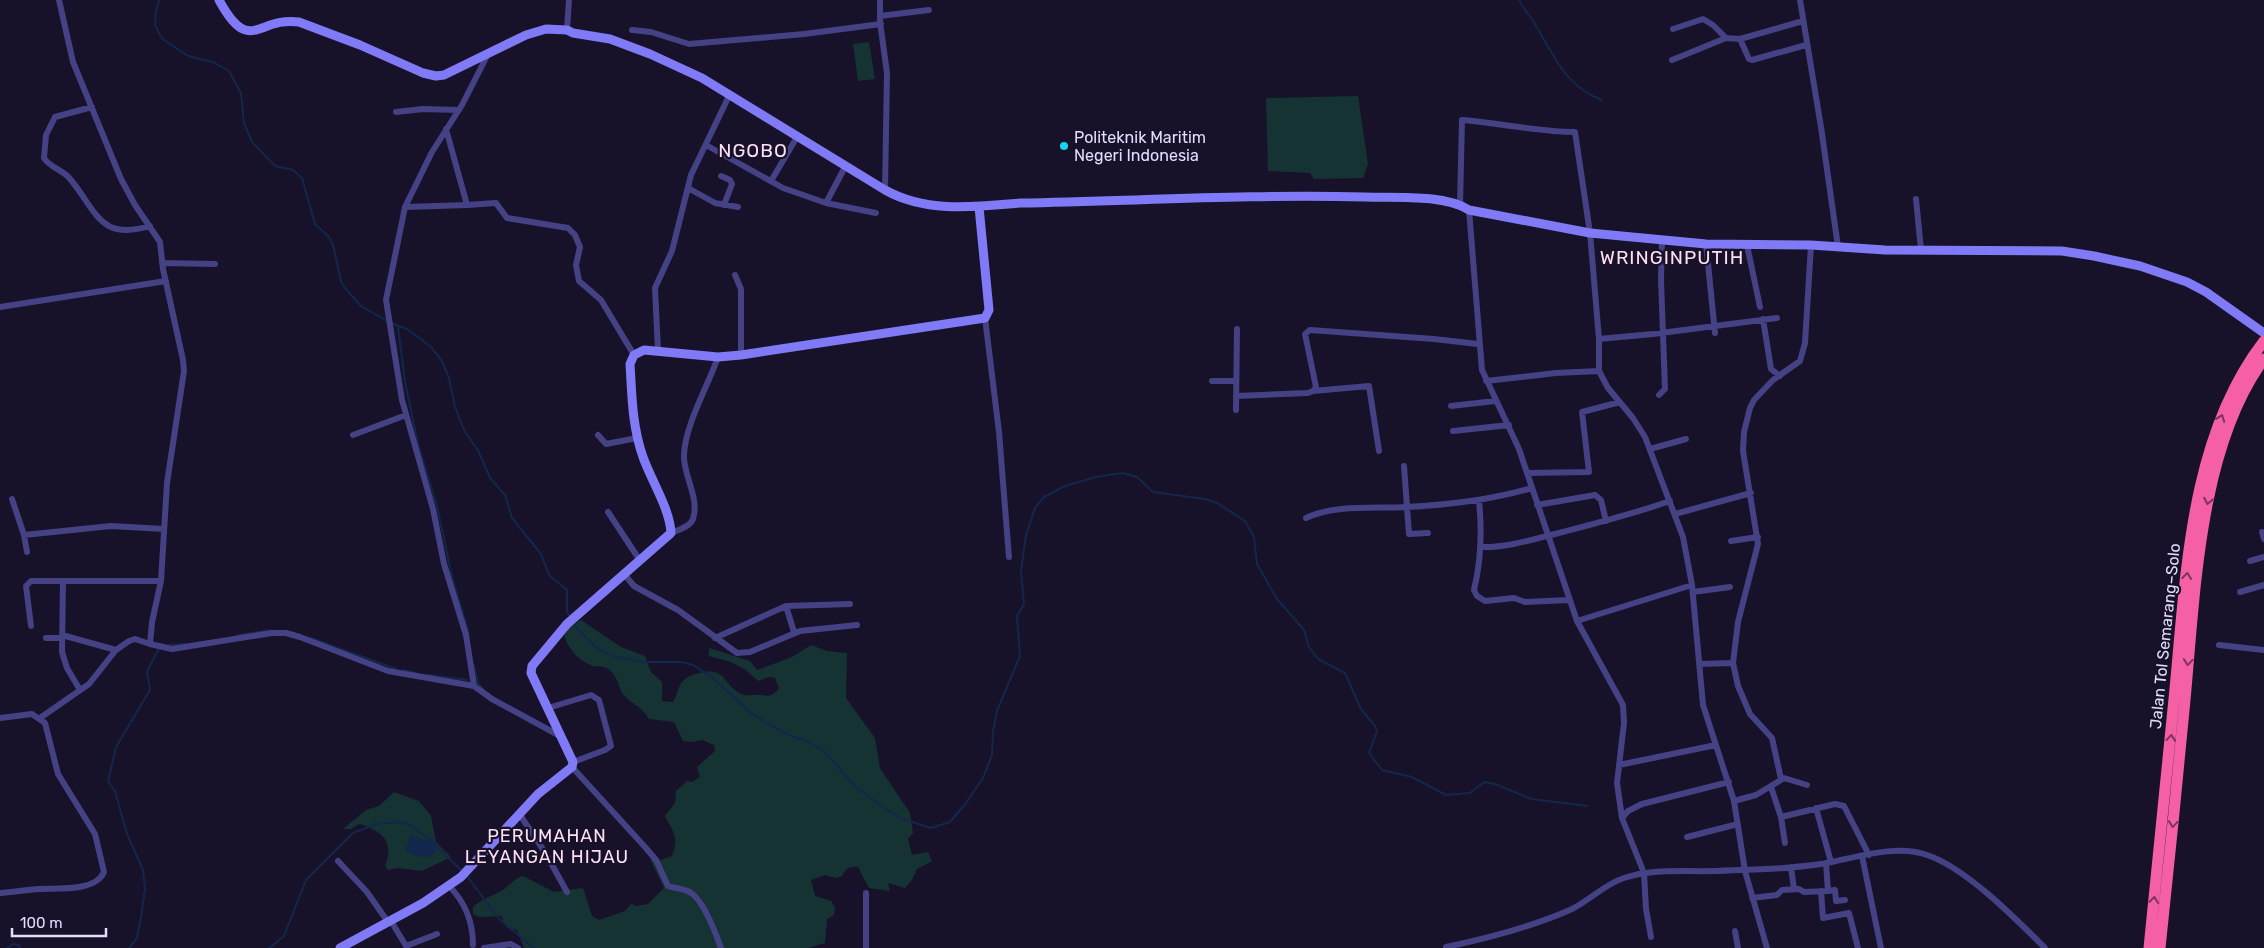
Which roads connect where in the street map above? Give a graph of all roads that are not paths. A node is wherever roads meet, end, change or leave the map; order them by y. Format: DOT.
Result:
graph roads {
  1 [pos="59,0"];
  2 [pos="218,0"];
  3 [pos="569,0"];
  4 [pos="880,0"];
  5 [pos="1800,0"];
  6 [pos="929,10"];
  7 [pos="880,16"];
  8 [pos="1802,20"];
  9 [pos="881,24"];
  10 [pos="1673,29"];
  11 [pos="568,30"];
  12 [pos="632,30"];
  13 [pos="1726,38"];
  14 [pos="1740,39"];
  15 [pos="1806,45"];
  16 [pos="488,54"];
  17 [pos="1672,60"];
  18 [pos="729,96"];
  19 [pos="92,107"];
  20 [pos="459,110"];
  21 [pos="396,112"];
  22 [pos="446,130"];
  23 [pos="797,137"];
  24 [pos="706,145"];
  25 [pos="845,166"];
  26 [pos="721,176"];
  27 [pos="771,182"];
  28 [pos="688,188"];
  29 [pos="885,190"];
  30 [pos="1916,199"];
  31 [pos="826,203"];
  32 [pos="1460,204"];
  33 [pos="467,205"];
  34 [pos="724,205"];
  35 [pos="979,206"];
  36 [pos="405,207"];
  37 [pos="738,207"];
  38 [pos="1469,210"];
  39 [pos="876,213"];
  40 [pos="150,226"];
  41 [pos="1590,233"];
  42 [pos="1662,240"];
  43 [pos="1706,244"];
  44 [pos="1747,245"];
  45 [pos="1812,245"];
  46 [pos="1838,247"];
  47 [pos="1922,250"];
  48 [pos="162,263"];
  49 [pos="215,264"];
  50 [pos="735,276"];
  51 [pos="166,281"];
  52 [pos="0,307"];
  53 [pos="1760,307"];
  54 [pos="985,318"];
  55 [pos="1777,318"];
  56 [pos="1762,320"];
  57 [pos="1713,326"];
  58 [pos="1237,329"];
  59 [pos="1663,333"];
  60 [pos="1714,333"];
  61 [pos="2264,333"];
  62 [pos="1599,339"];
  63 [pos="2264,341"];
  64 [pos="1478,344"];
  65 [pos="658,351"];
  66 [pos="634,355"];
  67 [pos="742,355"];
  68 [pos="718,357"];
  69 [pos="2264,359"];
  70 [pos="1599,371"];
  71 [pos="1780,376"];
  72 [pos="1212,380"];
  73 [pos="1236,381"];
  74 [pos="1486,381"];
  75 [pos="1313,391"];
  76 [pos="1659,395"];
  77 [pos="1236,396"];
  78 [pos="1495,401"];
  79 [pos="1620,402"];
  80 [pos="1451,406"];
  81 [pos="1236,410"];
  82 [pos="406,415"];
  83 [pos="1509,425"];
  84 [pos="1453,431"];
  85 [pos="353,435"];
  86 [pos="598,435"];
  87 [pos="637,438"];
  88 [pos="1686,439"];
  89 [pos="1650,449"];
  90 [pos="1379,451"];
  91 [pos="1404,466"];
  92 [pos="1527,472"];
  93 [pos="1532,488"];
  94 [pos="1751,493"];
  95 [pos="12,499"];
  96 [pos="1479,500"];
  97 [pos="1670,501"];
  98 [pos="1537,505"];
  99 [pos="1407,508"];
  100 [pos="608,512"];
  101 [pos="1675,514"];
  102 [pos="1306,518"];
  103 [pos="1606,521"];
  104 [pos="164,529"];
  105 [pos="670,533"];
  106 [pos="1428,533"];
  107 [pos="24,535"];
  108 [pos="1547,536"];
  109 [pos="1758,537"];
  110 [pos="1730,541"];
  111 [pos="1480,547"];
  112 [pos="27,552"];
  113 [pos="2264,556"];
  114 [pos="1009,557"];
  115 [pos="639,559"];
  116 [pos="2250,561"];
  117 [pos="624,574"];
  118 [pos="63,581"];
  119 [pos="161,581"];
  120 [pos="2264,585"];
  121 [pos="1730,587"];
  122 [pos="1692,588"];
  123 [pos="2240,592"];
  124 [pos="1569,600"];
  125 [pos="850,604"];
  126 [pos="786,606"];
  127 [pos="1577,621"];
  128 [pos="857,625"];
  129 [pos="31,626"];
  130 [pos="794,632"];
  131 [pos="62,637"];
  132 [pos="46,638"];
  133 [pos="715,638"];
  134 [pos="150,644"];
  135 [pos="2219,646"];
  136 [pos="116,650"];
  137 [pos="2264,650"];
  138 [pos="1733,663"];
  139 [pos="1699,664"];
  140 [pos="474,686"];
  141 [pos="80,690"];
  142 [pos="548,708"];
  143 [pos="0,718"];
  144 [pos="40,718"];
  145 [pos="560,736"];
  146 [pos="1716,745"];
  147 [pos="572,765"];
  148 [pos="1619,765"];
  149 [pos="1781,780"];
  150 [pos="1729,782"];
  151 [pos="1807,785"];
  152 [pos="1772,787"];
  153 [pos="1734,801"];
  154 [pos="1816,808"];
  155 [pos="520,814"];
  156 [pos="1622,818"];
  157 [pos="1781,818"];
  158 [pos="1738,824"];
  159 [pos="1687,837"];
  160 [pos="1785,843"];
  161 [pos="1866,855"];
  162 [pos="338,861"];
  163 [pos="1828,863"];
  164 [pos="1791,867"];
  165 [pos="1745,871"];
  166 [pos="1644,873"];
  167 [pos="449,886"];
  168 [pos="1794,889"];
  169 [pos="1825,891"];
  170 [pos="567,892"];
  171 [pos="0,893"];
  172 [pos="866,893"];
  173 [pos="1752,898"];
  174 [pos="1845,900"];
  175 [pos="389,921"];
  176 [pos="1735,931"];
  177 [pos="437,934"];
  178 [pos="1651,938"];
  179 [pos="474,944"];
  180 [pos="1446,947"];
  181 [pos="340,948"];
  182 [pos="484,948"];
  183 [pos="518,948"];
  184 [pos="721,948"];
  185 [pos="866,948"];
  186 [pos="1738,948"];
  187 [pos="1767,948"];
  188 [pos="1858,948"];
  189 [pos="1881,948"];
  190 [pos="2045,948"];
  191 [pos="2150,948"];
  192 [pos="2160,948"];
  1 -- 19 [label="street"];
  2 -- 16 [label="main road"];
  3 -- 11 [label="street"];
  4 -- 7 [label="street"];
  5 -- 8 [label="street"];
  6 -- 7 [label="street"];
  7 -- 9 [label="street"];
  8 -- 14 [label="street"];
  8 -- 15 [label="street"];
  9 -- 12 [label="street"];
  9 -- 29 [label="street"];
  10 -- 13 [label="street"];
  11 -- 16 [label="main road"];
  11 -- 18 [label="main road"];
  13 -- 14 [label="street"];
  13 -- 17 [label="street"];
  14 -- 15 [label="street"];
  15 -- 46 [label="street"];
  16 -- 20 [label="street"];
  18 -- 23 [label="main road"];
  18 -- 24 [label="street"];
  19 -- 40 [label="street"];
  19 -- 40 [label="street"];
  20 -- 21 [label="street"];
  20 -- 22 [label="street"];
  22 -- 33 [label="street"];
  22 -- 36 [label="street"];
  23 -- 25 [label="main road"];
  23 -- 27 [label="street"];
  24 -- 27 [label="street"];
  24 -- 28 [label="street"];
  25 -- 29 [label="main road"];
  25 -- 31 [label="street"];
  26 -- 34 [label="street"];
  27 -- 31 [label="street"];
  28 -- 34 [label="street"];
  28 -- 65 [label="street"];
  29 -- 35 [label="main road"];
  30 -- 47 [label="street"];
  31 -- 39 [label="street"];
  32 -- 35 [label="main road"];
  32 -- 38 [label="main road"];
  32 -- 41 [label="street"];
  33 -- 36 [label="street"];
  33 -- 66 [label="street"];
  34 -- 37 [label="street"];
  35 -- 54 [label="main road"];
  36 -- 82 [label="street"];
  38 -- 41 [label="main road"];
  38 -- 64 [label="street"];
  40 -- 48 [label="street"];
  41 -- 42 [label="main road"];
  41 -- 62 [label="street"];
  42 -- 43 [label="main road"];
  42 -- 59 [label="street"];
  43 -- 44 [label="main road"];
  43 -- 57 [label="street"];
  44 -- 45 [label="main road"];
  44 -- 53 [label="street"];
  45 -- 46 [label="main road"];
  45 -- 71 [label="street"];
  46 -- 47 [label="main road"];
  47 -- 61 [label="main road"];
  48 -- 49 [label="street"];
  48 -- 51 [label="street"];
  50 -- 67 [label="street"];
  51 -- 52 [label="street"];
  51 -- 104 [label="street"];
  54 -- 67 [label="main road"];
  54 -- 114 [label="street"];
  55 -- 56 [label="street"];
  56 -- 57 [label="street"];
  56 -- 71 [label="street"];
  57 -- 59 [label="street"];
  57 -- 60 [label="street"];
  58 -- 73 [label="street"];
  59 -- 62 [label="street"];
  59 -- 76 [label="street"];
  62 -- 70 [label="street"];
  191 -- 63 [label="highway, Jalan Tol Semarang–Solo, one-way"];
  64 -- 74 [label="street"];
  64 -- 75 [label="street"];
  65 -- 66 [label="main road"];
  65 -- 68 [label="main road"];
  66 -- 87 [label="main road"];
  67 -- 68 [label="main road"];
  68 -- 105 [label="street"];
  69 -- 192 [label="highway, Jalan Tol Semarang–Solo, one-way"];
  70 -- 74 [label="street"];
  70 -- 79 [label="street"];
  71 -- 94 [label="street"];
  72 -- 73 [label="street"];
  73 -- 77 [label="street"];
  74 -- 78 [label="street"];
  75 -- 77 [label="street"];
  75 -- 90 [label="street"];
  77 -- 81 [label="street"];
  78 -- 80 [label="street"];
  78 -- 83 [label="street"];
  79 -- 89 [label="street"];
  79 -- 92 [label="street"];
  82 -- 85 [label="street"];
  82 -- 140 [label="street"];
  83 -- 84 [label="street"];
  83 -- 92 [label="street"];
  86 -- 87 [label="street"];
  87 -- 105 [label="main road"];
  88 -- 89 [label="street"];
  89 -- 97 [label="street"];
  91 -- 99 [label="street"];
  92 -- 93 [label="street"];
  93 -- 96 [label="street"];
  93 -- 98 [label="street"];
  94 -- 101 [label="street"];
  94 -- 109 [label="street"];
  95 -- 107 [label="street"];
  96 -- 99 [label="street"];
  96 -- 111 [label="street"];
  97 -- 101 [label="street"];
  97 -- 103 [label="street"];
  98 -- 103 [label="street"];
  98 -- 108 [label="street"];
  99 -- 102 [label="street"];
  99 -- 106 [label="street"];
  100 -- 115 [label="street"];
  101 -- 122 [label="street"];
  103 -- 108 [label="street"];
  104 -- 107 [label="street"];
  104 -- 119 [label="street"];
  105 -- 115 [label="main road"];
  107 -- 112 [label="street"];
  108 -- 111 [label="street"];
  108 -- 124 [label="street"];
  109 -- 110 [label="street"];
  109 -- 138 [label="street"];
  111 -- 124 [label="street"];
  113 -- 116 [label="street"];
  115 -- 117 [label="main road"];
  117 -- 133 [label="street"];
  117 -- 142 [label="main road"];
  118 -- 119 [label="street"];
  118 -- 129 [label="street"];
  118 -- 131 [label="street"];
  119 -- 134 [label="street"];
  120 -- 123 [label="street"];
  121 -- 122 [label="street"];
  122 -- 127 [label="street"];
  122 -- 139 [label="street"];
  124 -- 127 [label="street"];
  125 -- 126 [label="street"];
  126 -- 130 [label="street"];
  126 -- 133 [label="street"];
  127 -- 148 [label="street"];
  128 -- 130 [label="street"];
  130 -- 133 [label="street"];
  131 -- 132 [label="street"];
  131 -- 136 [label="street"];
  131 -- 141 [label="street"];
  134 -- 136 [label="street"];
  134 -- 140 [label="street"];
  135 -- 137 [label="street"];
  136 -- 141 [label="street"];
  138 -- 139 [label="street"];
  138 -- 149 [label="street"];
  139 -- 146 [label="street"];
  140 -- 145 [label="street"];
  141 -- 144 [label="street"];
  142 -- 145 [label="main road"];
  142 -- 147 [label="street"];
  143 -- 144 [label="street"];
  144 -- 171 [label="street"];
  145 -- 147 [label="main road"];
  146 -- 148 [label="street"];
  146 -- 150 [label="street"];
  147 -- 155 [label="main road"];
  147 -- 184 [label="street"];
  148 -- 156 [label="street"];
  149 -- 151 [label="street"];
  149 -- 152 [label="street"];
  150 -- 153 [label="street"];
  150 -- 156 [label="street"];
  152 -- 153 [label="street"];
  152 -- 157 [label="street"];
  153 -- 158 [label="street"];
  154 -- 157 [label="street"];
  154 -- 161 [label="street"];
  154 -- 163 [label="street"];
  155 -- 167 [label="main road"];
  155 -- 170 [label="street"];
  156 -- 166 [label="street"];
  157 -- 160 [label="street"];
  158 -- 159 [label="street"];
  158 -- 165 [label="street"];
  161 -- 163 [label="street"];
  161 -- 189 [label="street"];
  161 -- 190 [label="street"];
  162 -- 175 [label="street"];
  163 -- 164 [label="street"];
  163 -- 169 [label="street"];
  164 -- 165 [label="street"];
  164 -- 168 [label="street"];
  165 -- 166 [label="street"];
  165 -- 173 [label="street"];
  166 -- 178 [label="street"];
  166 -- 180 [label="street"];
  167 -- 175 [label="main road"];
  167 -- 179 [label="street"];
  168 -- 169 [label="street"];
  168 -- 173 [label="street"];
  169 -- 174 [label="street"];
  169 -- 188 [label="street"];
  172 -- 185 [label="street"];
  173 -- 187 [label="street"];
  175 -- 177 [label="street"];
  175 -- 181 [label="main road"];
  176 -- 186 [label="street"];
  182 -- 183 [label="street"];
}
